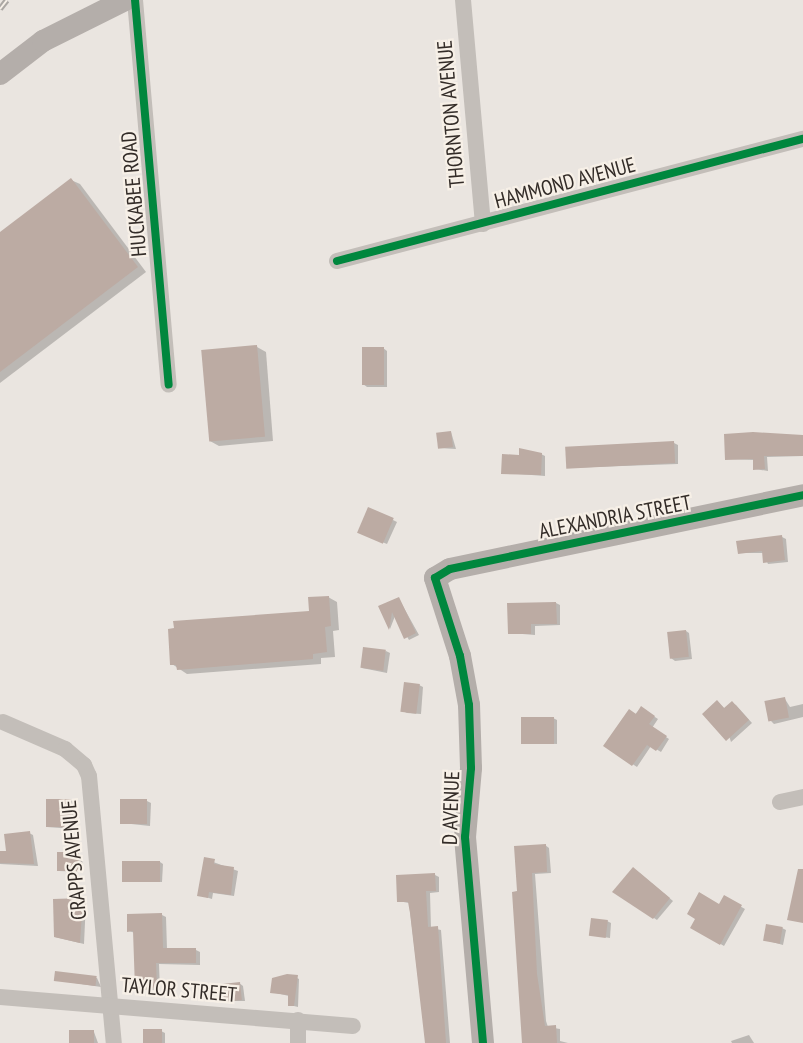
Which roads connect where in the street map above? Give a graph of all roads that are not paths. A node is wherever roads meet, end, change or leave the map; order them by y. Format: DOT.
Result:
graph roads {
  1 [pos="125,0"];
  2 [pos="135,0"];
  3 [pos="463,0"];
  4 [pos="0,74"];
  5 [pos="803,139"];
  6 [pos="483,224"];
  7 [pos="336,261"];
  8 [pos="169,385"];
  9 [pos="803,495"];
  10 [pos="435,578"];
  11 [pos="3,722"];
  12 [pos="803,797"];
  13 [pos="780,802"];
  14 [pos="0,997"];
  15 [pos="111,1007"];
  16 [pos="298,1020"];
  17 [pos="353,1026"];
  18 [pos="114,1043"];
  19 [pos="298,1043"];
  20 [pos="483,1043"];
  1 -- 4 [label="street"];
  2 -- 8 [label="street, HUCKABEE ROAD"];
  3 -- 6 [label="street, THORNTON AVENUE"];
  5 -- 6 [label="street, HAMMOND AVENUE"];
  6 -- 7 [label="street, HAMMOND AVENUE"];
  9 -- 10 [label="street, ALEXANDRIA STREET"];
  10 -- 20 [label="street, D AVENUE"];
  11 -- 15 [label="street, CRAPPS AVENUE"];
  12 -- 13 [label="street"];
  14 -- 15 [label="street, TAYLOR STREET"];
  15 -- 16 [label="street, TAYLOR STREET"];
  15 -- 18 [label="street, CRAPPS AVENUE"];
  16 -- 17 [label="street, TAYLOR STREET"];
  16 -- 19 [label="street"];
}
